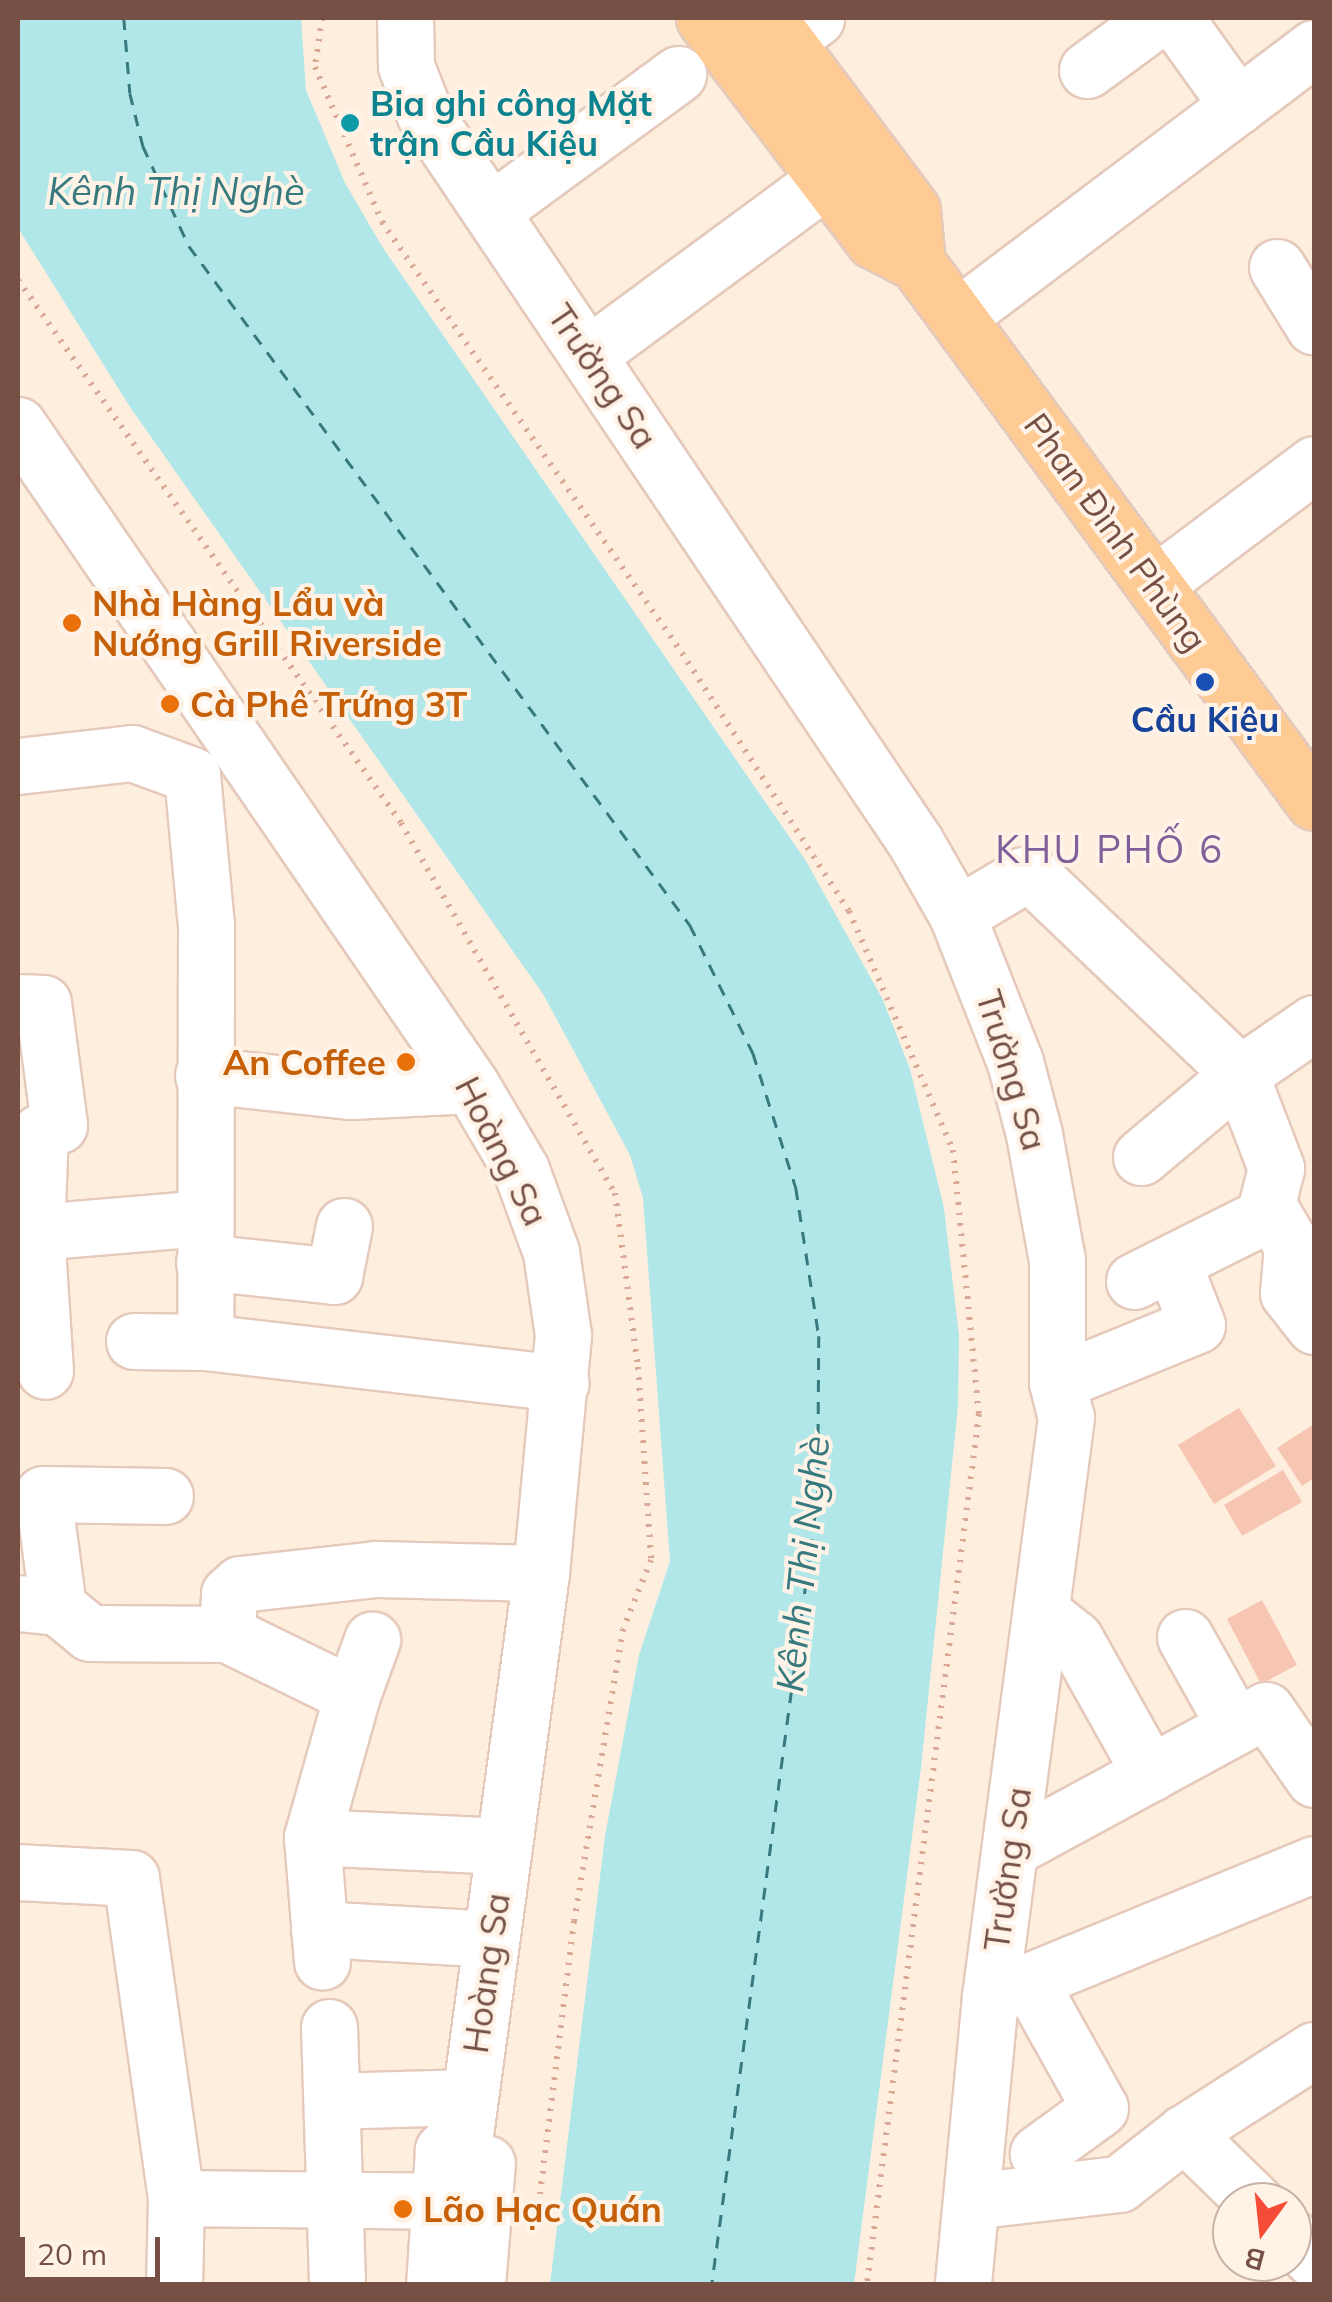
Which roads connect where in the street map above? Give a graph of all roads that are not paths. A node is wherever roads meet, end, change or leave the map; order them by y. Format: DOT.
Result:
graph roads {
  1 [pos="405,18"];
  2 [pos="704,18"];
  3 [pos="1158,18"];
  4 [pos="1176,18"];
  5 [pos="790,25"];
  6 [pos="1314,48"];
  7 [pos="1086,70"];
  8 [pos="678,74"];
  9 [pos="1238,106"];
  10 [pos="825,180"];
  11 [pos="491,212"];
  12 [pos="916,263"];
  13 [pos="957,317"];
  14 [pos="588,355"];
  15 [pos="18,424"];
  16 [pos="1314,464"];
  17 [pos="1155,584"];
  18 [pos="252,764"];
  19 [pos="18,766"];
  20 [pos="192,775"];
  21 [pos="1311,790"];
  22 [pos="957,914"];
  23 [pos="18,1002"];
  24 [pos="1314,1023"];
  25 [pos="1240,1074"];
  26 [pos="202,1075"];
  27 [pos="472,1085"];
  28 [pos="1141,1156"];
  29 [pos="1272,1212"];
  30 [pos="30,1213"];
  31 [pos="344,1226"];
  32 [pos="204,1240"];
  33 [pos="1306,1298"];
  34 [pos="134,1341"];
  35 [pos="205,1342"];
  36 [pos="44,1371"];
  37 [pos="1057,1382"];
  38 [pos="561,1383"];
  39 [pos="30,1495"];
  40 [pos="165,1496"];
  41 [pos="541,1572"];
  42 [pos="38,1605"];
  43 [pos="1041,1612"];
  44 [pos="227,1634"];
  45 [pos="1185,1638"];
  46 [pos="372,1640"];
  47 [pos="352,1696"];
  48 [pos="1235,1726"];
  49 [pos="1150,1773"];
  50 [pos="1314,1779"];
  51 [pos="312,1837"];
  52 [pos="504,1846"];
  53 [pos="1010,1849"];
  54 [pos="1314,1864"];
  55 [pos="18,1872"];
  56 [pos="491,1939"];
  57 [pos="1010,1989"];
  58 [pos="330,2027"];
  59 [pos="1314,2050"];
  60 [pos="332,2101"];
  61 [pos="468,2112"];
  62 [pos="1184,2133"];
  63 [pos="1234,2182"];
  64 [pos="1119,2184"];
  65 [pos="335,2197"];
  66 [pos="176,2198"];
  67 [pos="462,2199"];
  68 [pos="976,2253"];
  69 [pos="174,2284"];
  70 [pos="337,2284"];
  71 [pos="434,2284"];
  72 [pos="478,2284"];
  1 -- 11 [label="street, Trường Sa"];
  2 -- 10 [label="main road, Phan Đình Phùng"];
  3 -- 7 [label="street"];
  4 -- 9 [label="street"];
  5 -- 12 [label="main road"];
  6 -- 9 [label="street"];
  8 -- 11 [label="street"];
  9 -- 13 [label="street"];
  10 -- 12 [label="main road, Phan Đình Phùng"];
  10 -- 14 [label="street"];
  11 -- 14 [label="street, Trường Sa"];
  12 -- 13 [label="main road, Phan Đình Phùng"];
  13 -- 17 [label="main road, Phan Đình Phùng"];
  14 -- 22 [label="street, Trường Sa"];
  15 -- 18 [label="street, Hoàng Sa"];
  16 -- 17 [label="street"];
  17 -- 21 [label="main road, Phan Đình Phùng"];
  18 -- 20 [label="street"];
  18 -- 27 [label="street, Hoàng Sa"];
  19 -- 20 [label="street"];
  20 -- 26 [label="street"];
  22 -- 25 [label="street"];
  22 -- 37 [label="street, Trường Sa"];
  23 -- 30 [label="street"];
  24 -- 25 [label="street"];
  25 -- 28 [label="street"];
  25 -- 29 [label="street"];
  26 -- 27 [label="street"];
  26 -- 32 [label="street"];
  27 -- 38 [label="street, Hoàng Sa"];
  29 -- 33 [label="street"];
  29 -- 37 [label="street"];
  30 -- 32 [label="street"];
  30 -- 36 [label="street"];
  31 -- 32 [label="street"];
  32 -- 35 [label="street"];
  34 -- 35 [label="street"];
  35 -- 38 [label="street"];
  37 -- 43 [label="street, Trường Sa"];
  38 -- 41 [label="street, Hoàng Sa"];
  39 -- 40 [label="street"];
  39 -- 42 [label="street"];
  41 -- 44 [label="street"];
  41 -- 52 [label="street, Hoàng Sa"];
  42 -- 44 [label="street"];
  43 -- 49 [label="street"];
  43 -- 53 [label="street, Trường Sa"];
  44 -- 47 [label="street"];
  45 -- 48 [label="street"];
  46 -- 47 [label="street"];
  47 -- 51 [label="street"];
  48 -- 49 [label="street"];
  48 -- 50 [label="street"];
  49 -- 53 [label="street"];
  51 -- 52 [label="street"];
  51 -- 56 [label="street"];
  52 -- 56 [label="street, Hoàng Sa"];
  53 -- 57 [label="street, Trường Sa"];
  54 -- 57 [label="street"];
  55 -- 66 [label="street"];
  56 -- 61 [label="street, Hoàng Sa"];
  57 -- 64 [label="street"];
  57 -- 68 [label="street, Trường Sa"];
  58 -- 60 [label="street"];
  59 -- 62 [label="street"];
  60 -- 61 [label="street"];
  60 -- 65 [label="street"];
  61 -- 67 [label="street"];
  62 -- 63 [label="street"];
  62 -- 64 [label="street"];
  64 -- 68 [label="street"];
  65 -- 66 [label="street"];
  65 -- 67 [label="street"];
  65 -- 70 [label="street"];
  66 -- 69 [label="street"];
  67 -- 71 [label="street"];
  67 -- 72 [label="street"];
}
